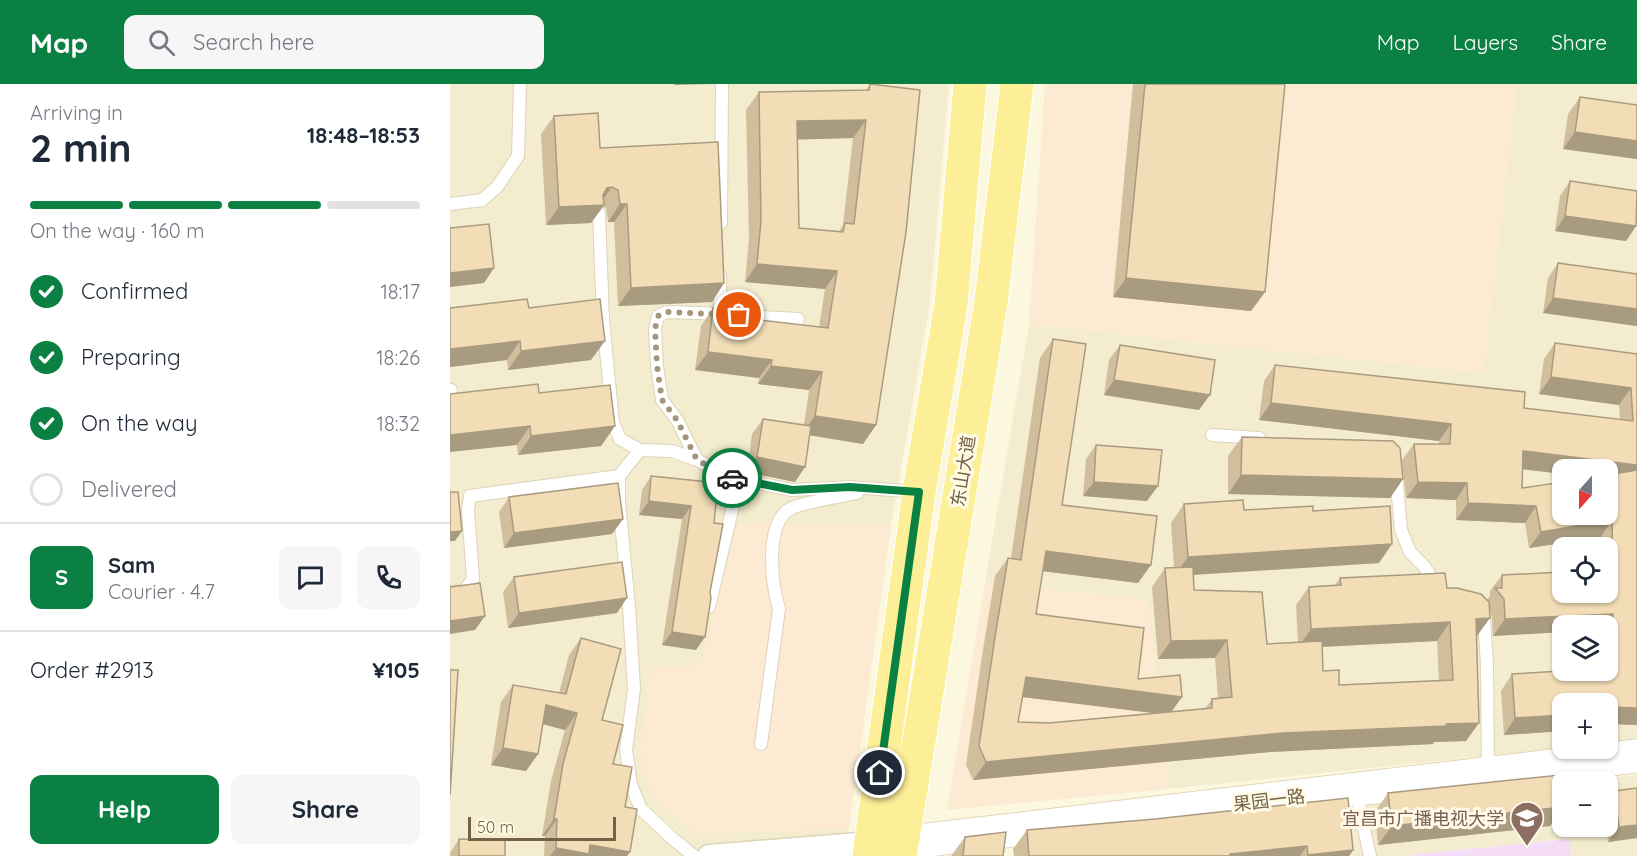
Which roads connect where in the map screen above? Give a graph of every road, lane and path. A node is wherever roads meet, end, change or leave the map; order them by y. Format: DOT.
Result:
graph roads {
  1 [pos="520,84"];
  2 [pos="722,84"];
  3 [pos="970,84"];
  4 [pos="1017,84"];
  5 [pos="450,204"];
  6 [pos="599,213"];
  7 [pos="721,233"];
  8 [pos="720,268"];
  9 [pos="720,314"];
  10 [pos="798,319"];
  11 [pos="1212,435"];
  12 [pos="1271,439"];
  13 [pos="640,450"];
  14 [pos="697,460"];
  15 [pos="1395,463"];
  16 [pos="619,476"];
  17 [pos="745,481"];
  18 [pos="873,489"];
  19 [pos="919,492"];
  20 [pos="450,592"];
  21 [pos="1446,599"];
  22 [pos="1472,605"];
  23 [pos="709,607"];
  24 [pos="761,744"];
  25 [pos="1637,756"];
  26 [pos="1488,774"];
  27 [pos="1356,790"];
  28 [pos="885,850"];
  29 [pos="694,856"];
  30 [pos="709,856"];
  31 [pos="1370,856"];
  1 -- 5 [label="lane"];
  2 -- 7 [label="lane"];
  3 -- 19 [label="main road"];
  4 -- 28 [label="main road, 东山大道"];
  6 -- 13 [label="lane"];
  8 -- 9 [label="lane"];
  9 -- 10 [label="lane"];
  9 -- 14 [label="lane"];
  11 -- 12 [label="lane"];
  13 -- 14 [label="lane"];
  13 -- 16 [label="lane"];
  14 -- 17 [label="lane"];
  15 -- 21 [label="lane"];
  16 -- 20 [label="lane"];
  16 -- 29 [label="lane"];
  17 -- 18 [label="lane"];
  17 -- 23 [label="lane"];
  18 -- 19 [label="lane"];
  18 -- 24 [label="lane"];
  19 -- 28 [label="main road"];
  22 -- 26 [label="lane"];
  25 -- 26 [label="street, 果园一路"];
  26 -- 27 [label="street, 果园一路"];
  27 -- 28 [label="street, 果园一路"];
  27 -- 31 [label="lane"];
  28 -- 30 [label="street"];
}
